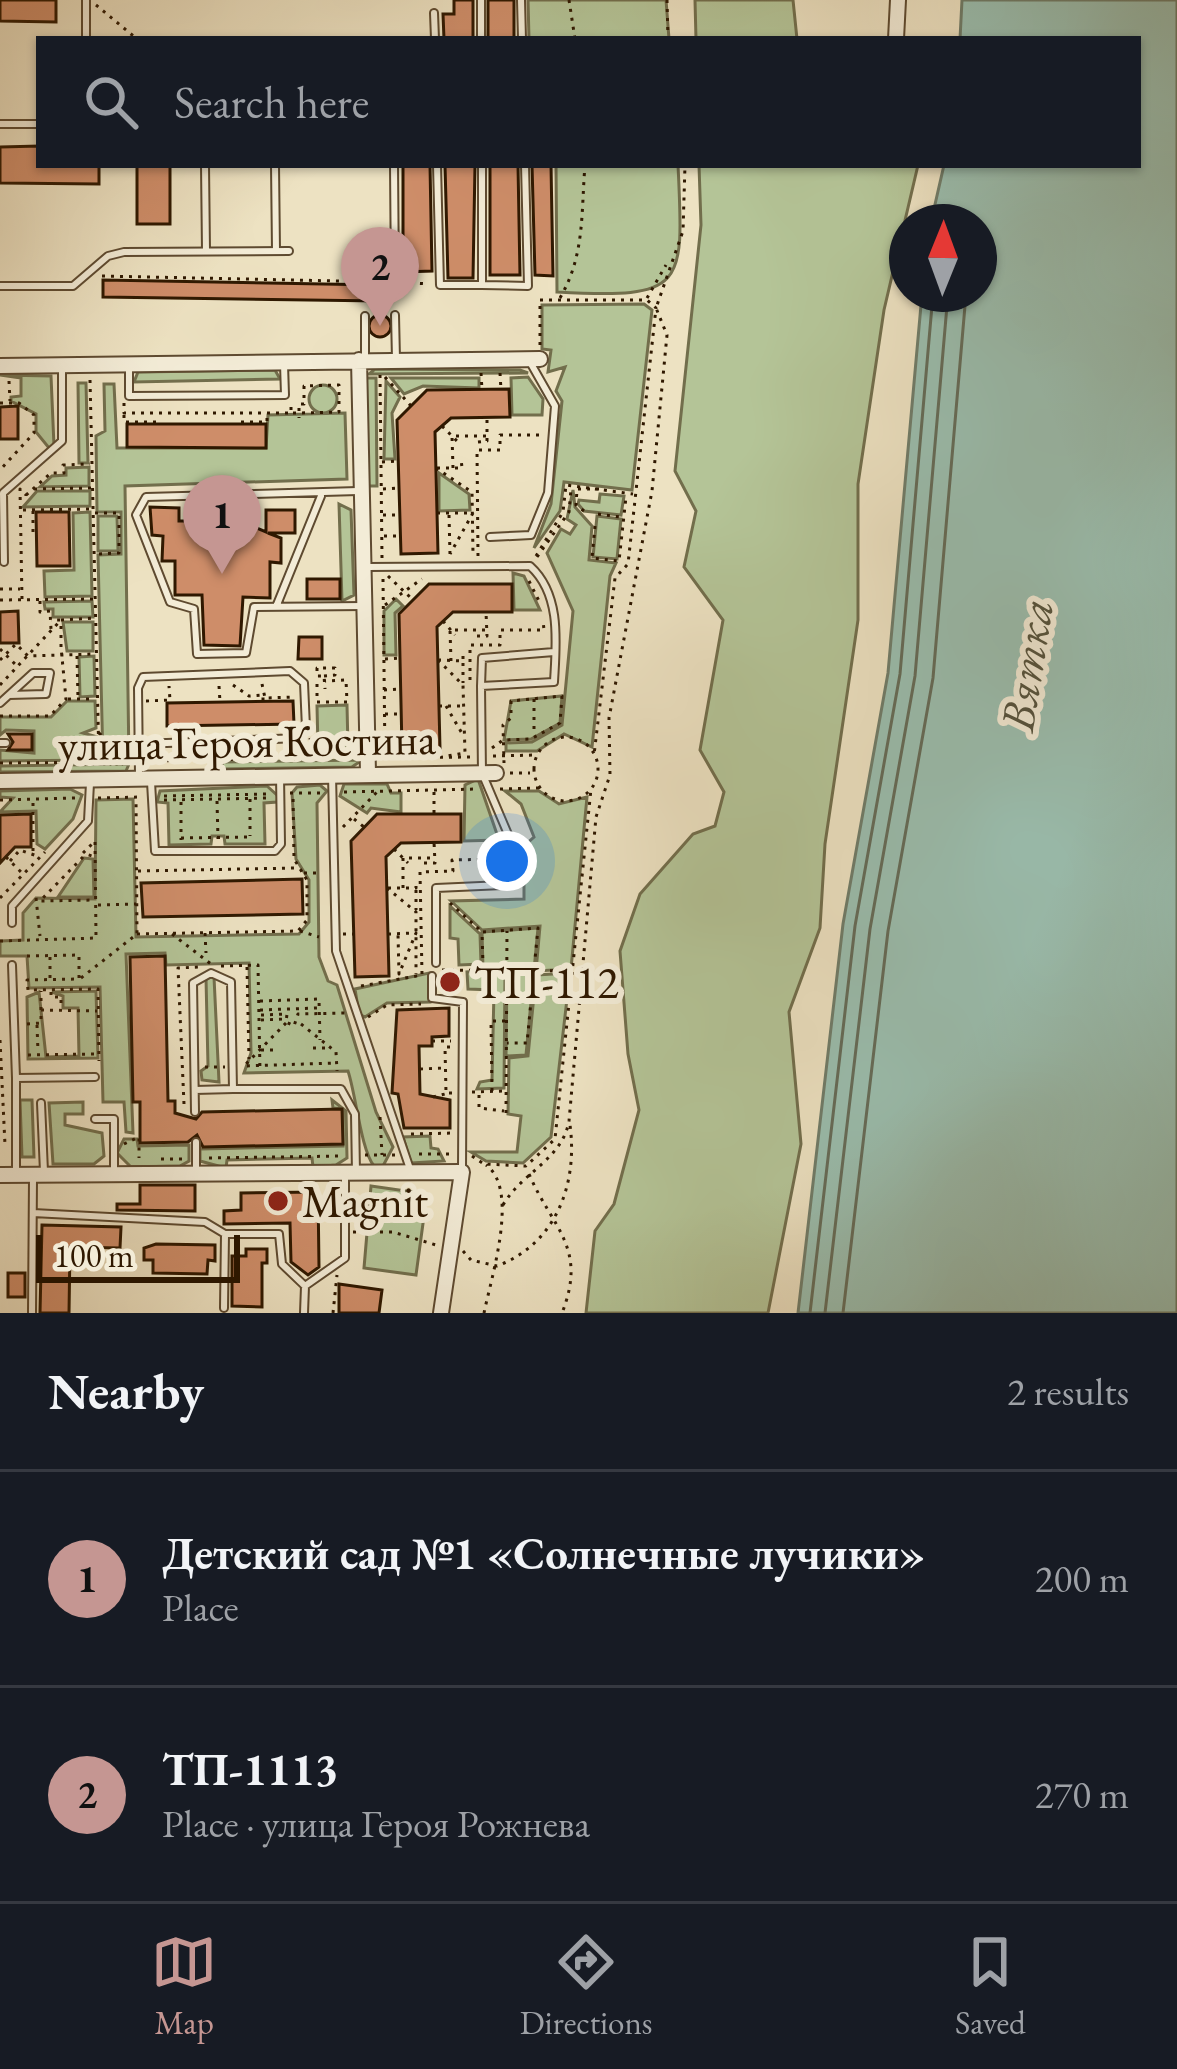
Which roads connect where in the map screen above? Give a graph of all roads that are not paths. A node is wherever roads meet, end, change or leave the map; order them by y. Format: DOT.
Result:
graph roads {
  1 [pos="88,0"];
  2 [pos="481,0"];
  3 [pos="521,0"];
  4 [pos="898,0"];
  5 [pos="434,13"];
  6 [pos="86,36"];
  7 [pos="434,36"];
  8 [pos="482,36"];
  9 [pos="522,36"];
  10 [pos="896,36"];
  11 [pos="0,124"];
  12 [pos="36,124"];
  13 [pos="206,168"];
  14 [pos="274,168"];
  15 [pos="394,168"];
  16 [pos="437,168"];
  17 [pos="482,168"];
  18 [pos="525,168"];
  19 [pos="206,251"];
  20 [pos="275,251"];
  21 [pos="289,251"];
  22 [pos="394,282"];
  23 [pos="482,285"];
  24 [pos="0,286"];
  25 [pos="395,315"];
  26 [pos="365,316"];
  27 [pos="534,359"];
  28 [pos="362,360"];
  29 [pos="284,361"];
  30 [pos="129,363"];
  31 [pos="62,364"];
  32 [pos="4,373"];
  33 [pos="386,373"];
  34 [pos="362,491"];
  35 [pos="321,496"];
  36 [pos="490,537"];
  37 [pos="4,562"];
  38 [pos="363,567"];
  39 [pos="364,606"];
  40 [pos="276,607"];
  41 [pos="544,620"];
  42 [pos="556,620"];
  43 [pos="554,652"];
  44 [pos="481,686"];
  45 [pos="10,695"];
  46 [pos="0,704"];
  47 [pos="139,744"];
  48 [pos="486,767"];
  49 [pos="368,773"];
  50 [pos="332,774"];
  51 [pos="280,775"];
  52 [pos="145,778"];
  53 [pos="90,779"];
  54 [pos="0,782"];
  55 [pos="12,923"];
  56 [pos="436,963"];
  57 [pos="12,965"];
  58 [pos="432,976"];
  59 [pos="95,1077"];
  60 [pos="16,1078"];
  61 [pos="232,1089"];
  62 [pos="195,1090"];
  63 [pos="41,1103"];
  64 [pos="195,1112"];
  65 [pos="94,1119"];
  66 [pos="196,1142"];
  67 [pos="114,1164"];
  68 [pos="196,1166"];
  69 [pos="11,1170"];
  70 [pos="461,1172"];
  71 [pos="351,1173"];
  72 [pos="411,1173"];
  73 [pos="39,1176"];
  74 [pos="33,1213"];
  75 [pos="226,1234"];
  76 [pos="305,1286"];
  77 [pos="224,1308"];
  78 [pos="32,1313"];
  79 [pos="304,1313"];
  80 [pos="442,1313"];
  1 -- 6 [label="lane"];
  2 -- 8 [label="lane"];
  3 -- 9 [label="lane"];
  4 -- 10 [label="street"];
  5 -- 7 [label="lane"];
  11 -- 12 [label="lane"];
  13 -- 19 [label="lane"];
  14 -- 20 [label="lane"];
  15 -- 22 [label="lane"];
  16 -- 23 [label="lane"];
  17 -- 23 [label="lane"];
  18 -- 23 [label="lane"];
  19 -- 20 [label="lane"];
  19 -- 24 [label="lane"];
  20 -- 21 [label="lane"];
  25 -- 33 [label="lane"];
  26 -- 28 [label="lane"];
  27 -- 33 [label="street"];
  27 -- 36 [label="lane"];
  28 -- 29 [label="street"];
  28 -- 33 [label="street"];
  28 -- 34 [label="street"];
  29 -- 30 [label="street"];
  29 -- 30 [label="lane"];
  30 -- 31 [label="street"];
  31 -- 32 [label="street"];
  31 -- 37 [label="lane"];
  34 -- 35 [label="lane"];
  34 -- 38 [label="street"];
  35 -- 40 [label="lane"];
  35 -- 40 [label="lane"];
  38 -- 39 [label="street"];
  38 -- 42 [label="lane"];
  39 -- 40 [label="lane"];
  39 -- 49 [label="street"];
  41 -- 42 [label="lane"];
  42 -- 43 [label="lane"];
  43 -- 44 [label="lane"];
  43 -- 44 [label="lane"];
  44 -- 48 [label="lane"];
  45 -- 45 [label="lane"];
  45 -- 46 [label="lane"];
  47 -- 47 [label="lane"];
  47 -- 52 [label="lane"];
  48 -- 49 [label="street, улица Героя Костина"];
  48 -- 56 [label="lane"];
  49 -- 50 [label="street, улица Героя Костина"];
  50 -- 51 [label="street, улица Героя Костина"];
  50 -- 72 [label="lane"];
  51 -- 52 [label="street, улица Героя Костина"];
  51 -- 52 [label="lane"];
  52 -- 53 [label="street, улица Героя Костина"];
  53 -- 54 [label="street, улица Героя Костина"];
  53 -- 55 [label="lane"];
  57 -- 60 [label="lane"];
  58 -- 70 [label="lane"];
  59 -- 60 [label="lane"];
  60 -- 69 [label="lane"];
  61 -- 62 [label="lane"];
  61 -- 62 [label="lane"];
  61 -- 71 [label="lane"];
  62 -- 64 [label="lane"];
  63 -- 73 [label="lane"];
  65 -- 67 [label="lane"];
  66 -- 68 [label="lane"];
  67 -- 68 [label="street"];
  67 -- 73 [label="street"];
  68 -- 71 [label="street"];
  69 -- 73 [label="street"];
  70 -- 72 [label="street"];
  70 -- 80 [label="street"];
  71 -- 72 [label="street"];
  71 -- 76 [label="lane"];
  73 -- 74 [label="lane"];
  74 -- 75 [label="lane"];
  74 -- 78 [label="lane"];
  75 -- 76 [label="lane"];
  75 -- 77 [label="lane"];
  76 -- 79 [label="lane"];
}
